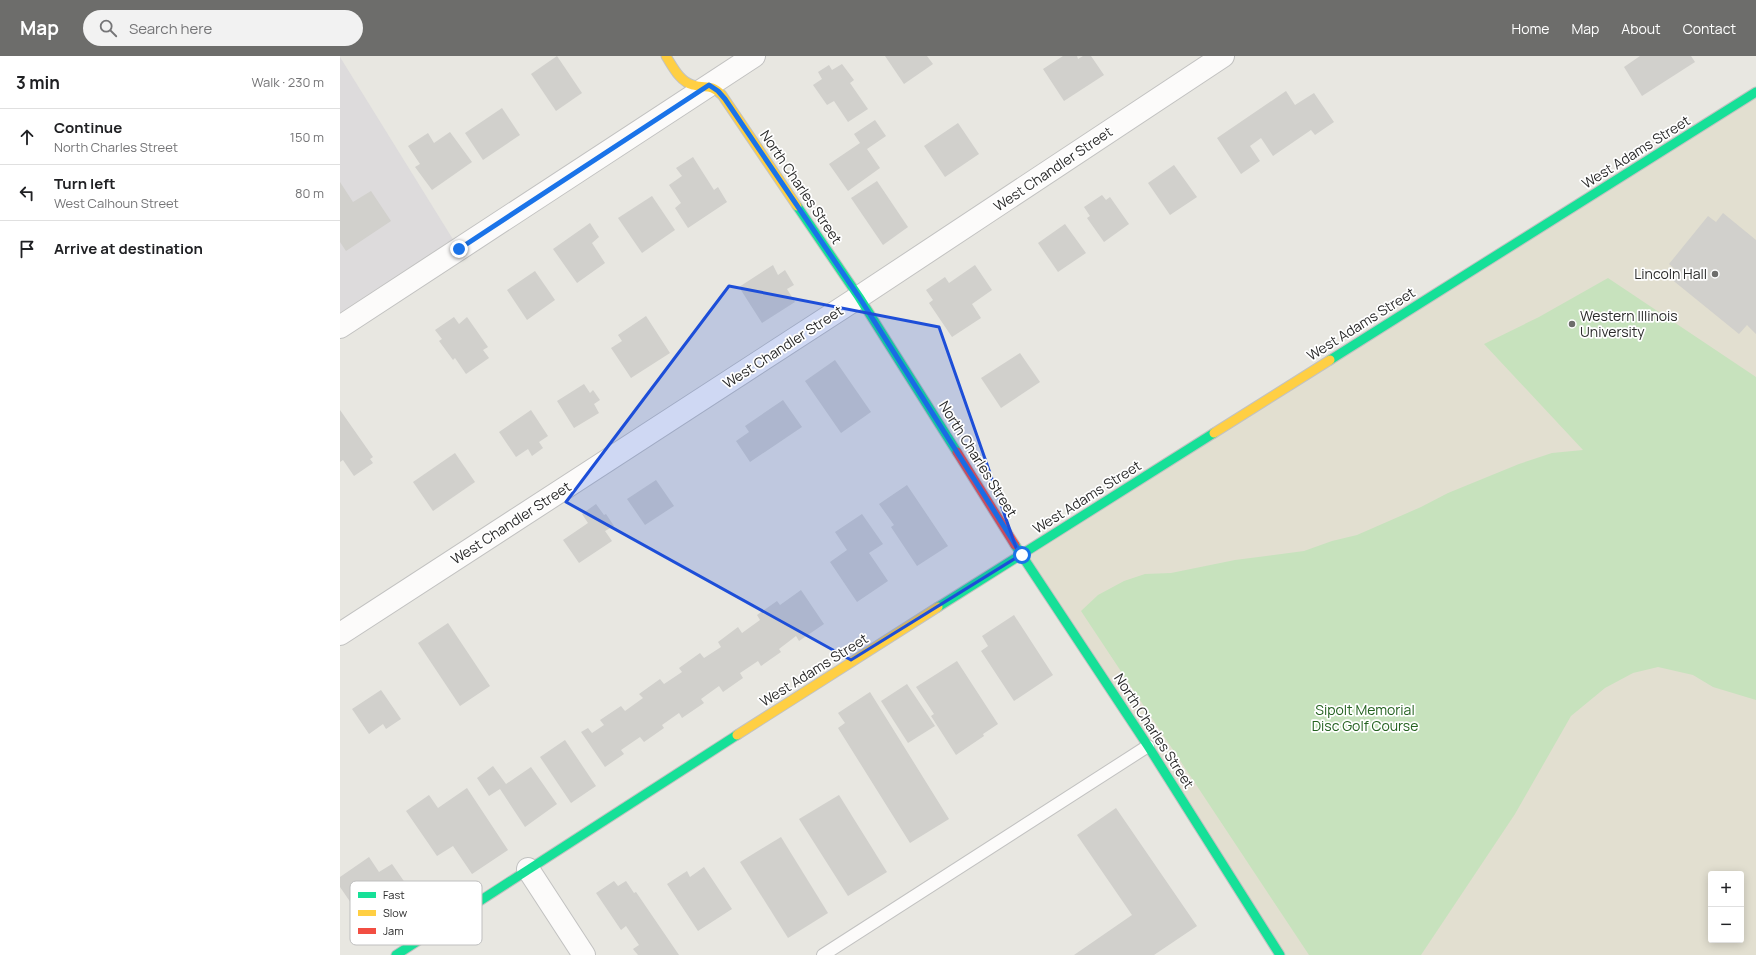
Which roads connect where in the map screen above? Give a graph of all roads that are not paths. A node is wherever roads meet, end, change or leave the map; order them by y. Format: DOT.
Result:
graph roads {
  1 [pos="666,56"];
  2 [pos="754,56"];
  3 [pos="1210,60"];
  4 [pos="709,85"];
  5 [pos="1756,92"];
  6 [pos="859,297"];
  7 [pos="340,327"];
  8 [pos="1022,555"];
  9 [pos="340,634"];
  10 [pos="1148,746"];
  11 [pos="528,868"];
  12 [pos="482,898"];
  13 [pos="411,945"];
  14 [pos="1277,954"];
  15 [pos="396,955"];
  16 [pos="584,955"];
  17 [pos="823,955"];
  1 -- 4 [label="street"];
  2 -- 4 [label="street"];
  3 -- 6 [label="street, West Chandler Street"];
  4 -- 6 [label="street, North Charles Street"];
  4 -- 7 [label="street"];
  5 -- 8 [label="street, West Adams Street"];
  6 -- 8 [label="street, North Charles Street"];
  6 -- 9 [label="street, West Chandler Street"];
  8 -- 10 [label="street, North Charles Street"];
  8 -- 11 [label="street, West Adams Street"];
  10 -- 14 [label="street, North Charles Street"];
  10 -- 17 [label="lane"];
  11 -- 12 [label="street, West Adams Street"];
  11 -- 16 [label="street"];
  13 -- 15 [label="street, West Adams Street"];
}
